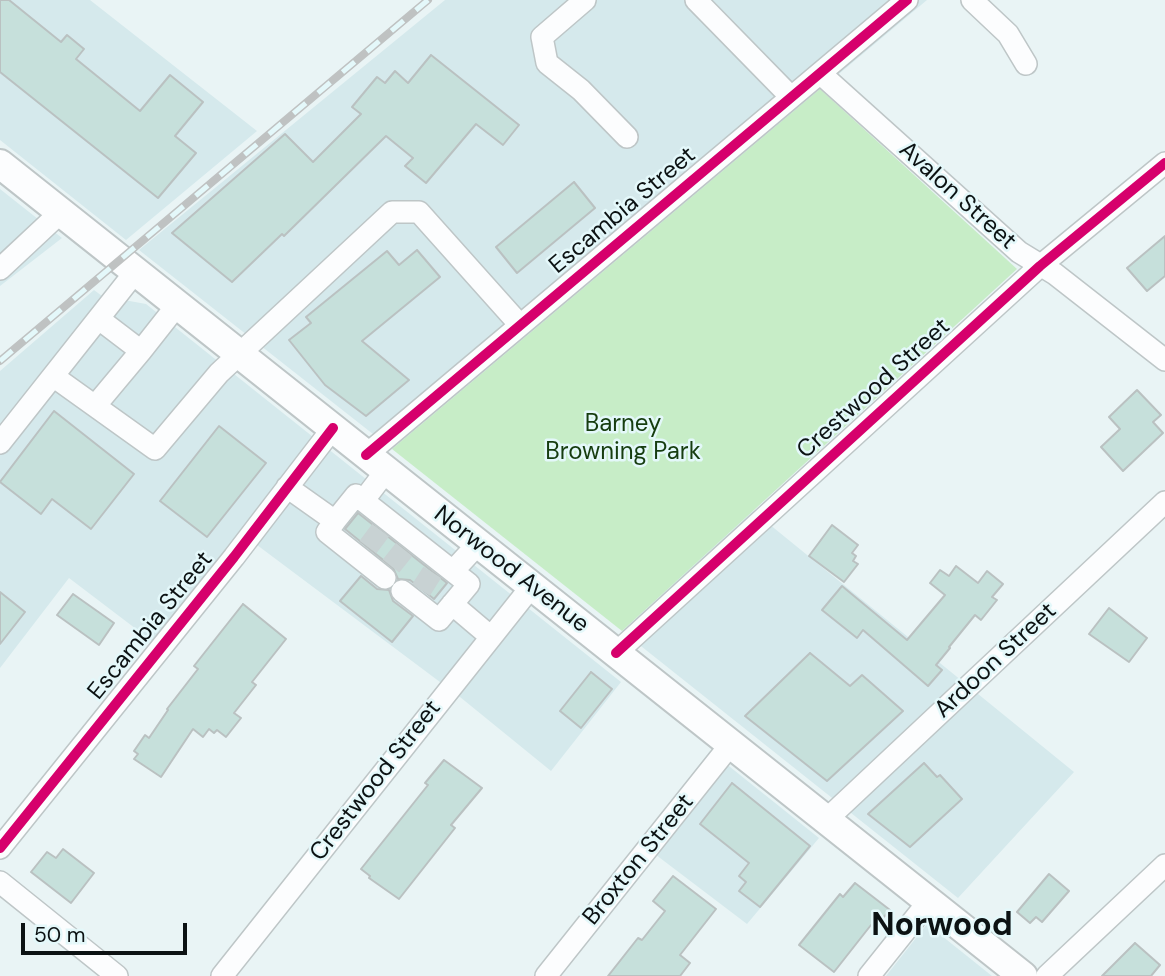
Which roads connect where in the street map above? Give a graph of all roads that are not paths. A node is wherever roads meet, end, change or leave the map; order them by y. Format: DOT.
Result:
graph roads {
  1 [pos="585,0"];
  2 [pos="696,0"];
  3 [pos="907,0"];
  4 [pos="972,0"];
  5 [pos="1026,64"];
  6 [pos="821,74"];
  7 [pos="791,97"];
  8 [pos="627,137"];
  9 [pos="1165,163"];
  10 [pos="0,164"];
  11 [pos="61,212"];
  12 [pos="3,257"];
  13 [pos="1040,266"];
  14 [pos="136,271"];
  15 [pos="178,304"];
  16 [pos="99,318"];
  17 [pos="520,325"];
  18 [pos="141,351"];
  19 [pos="240,354"];
  20 [pos="1165,360"];
  21 [pos="53,376"];
  22 [pos="95,406"];
  23 [pos="333,428"];
  24 [pos="0,443"];
  25 [pos="376,463"];
  26 [pos="287,487"];
  27 [pos="363,501"];
  28 [pos="1165,502"];
  29 [pos="335,521"];
  30 [pos="478,544"];
  31 [pos="443,567"];
  32 [pos="386,573"];
  33 [pos="531,587"];
  34 [pos="412,594"];
  35 [pos="452,604"];
  36 [pos="491,637"];
  37 [pos="616,653"];
  38 [pos="731,744"];
  39 [pos="827,820"];
  40 [pos="0,848"];
  41 [pos="1165,865"];
  42 [pos="0,882"];
  43 [pos="929,901"];
  44 [pos="117,976"];
  45 [pos="222,976"];
  46 [pos="546,976"];
  47 [pos="869,976"];
  48 [pos="1023,976"];
  49 [pos="1046,976"];
  1 -- 8 [label="street"];
  2 -- 7 [label="street"];
  3 -- 6 [label="street, Escambia Street"];
  4 -- 5 [label="street"];
  6 -- 7 [label="street, Escambia Street"];
  6 -- 13 [label="street, Avalon Street"];
  7 -- 17 [label="street, Escambia Street"];
  9 -- 13 [label="street, Crestwood Street"];
  10 -- 11 [label="main road, Norwood Avenue"];
  11 -- 12 [label="street"];
  11 -- 14 [label="main road, Norwood Avenue"];
  13 -- 20 [label="street, Avalon Street"];
  13 -- 37 [label="street, Crestwood Street"];
  14 -- 15 [label="main road, Norwood Avenue"];
  14 -- 16 [label="street"];
  15 -- 18 [label="street"];
  15 -- 19 [label="main road, Norwood Avenue"];
  16 -- 18 [label="street"];
  16 -- 21 [label="street"];
  17 -- 19 [label="street"];
  17 -- 25 [label="street, Escambia Street"];
  18 -- 22 [label="street"];
  19 -- 22 [label="street"];
  19 -- 23 [label="main road, Norwood Avenue"];
  21 -- 22 [label="street"];
  21 -- 24 [label="street"];
  23 -- 25 [label="main road, Norwood Avenue"];
  23 -- 26 [label="street, Escambia Street"];
  25 -- 27 [label="street, Escambia Street"];
  25 -- 30 [label="main road, Norwood Avenue"];
  26 -- 29 [label="street"];
  26 -- 40 [label="street, Escambia Street"];
  27 -- 29 [label="street"];
  27 -- 31 [label="street"];
  28 -- 39 [label="street, Ardoon Street"];
  29 -- 32 [label="street"];
  30 -- 31 [label="street"];
  30 -- 33 [label="main road, Norwood Avenue"];
  31 -- 35 [label="street"];
  33 -- 36 [label="street, Crestwood Street"];
  33 -- 37 [label="main road, Norwood Avenue"];
  34 -- 35 [label="street"];
  35 -- 36 [label="street"];
  36 -- 45 [label="street, Crestwood Street"];
  37 -- 38 [label="main road, Norwood Avenue"];
  38 -- 39 [label="main road, Norwood Avenue"];
  38 -- 46 [label="street, Broxton Street"];
  39 -- 43 [label="main road, Norwood Avenue"];
  41 -- 49 [label="street"];
  42 -- 44 [label="street"];
  43 -- 47 [label="street"];
  43 -- 48 [label="main road, Norwood Avenue"];
}
